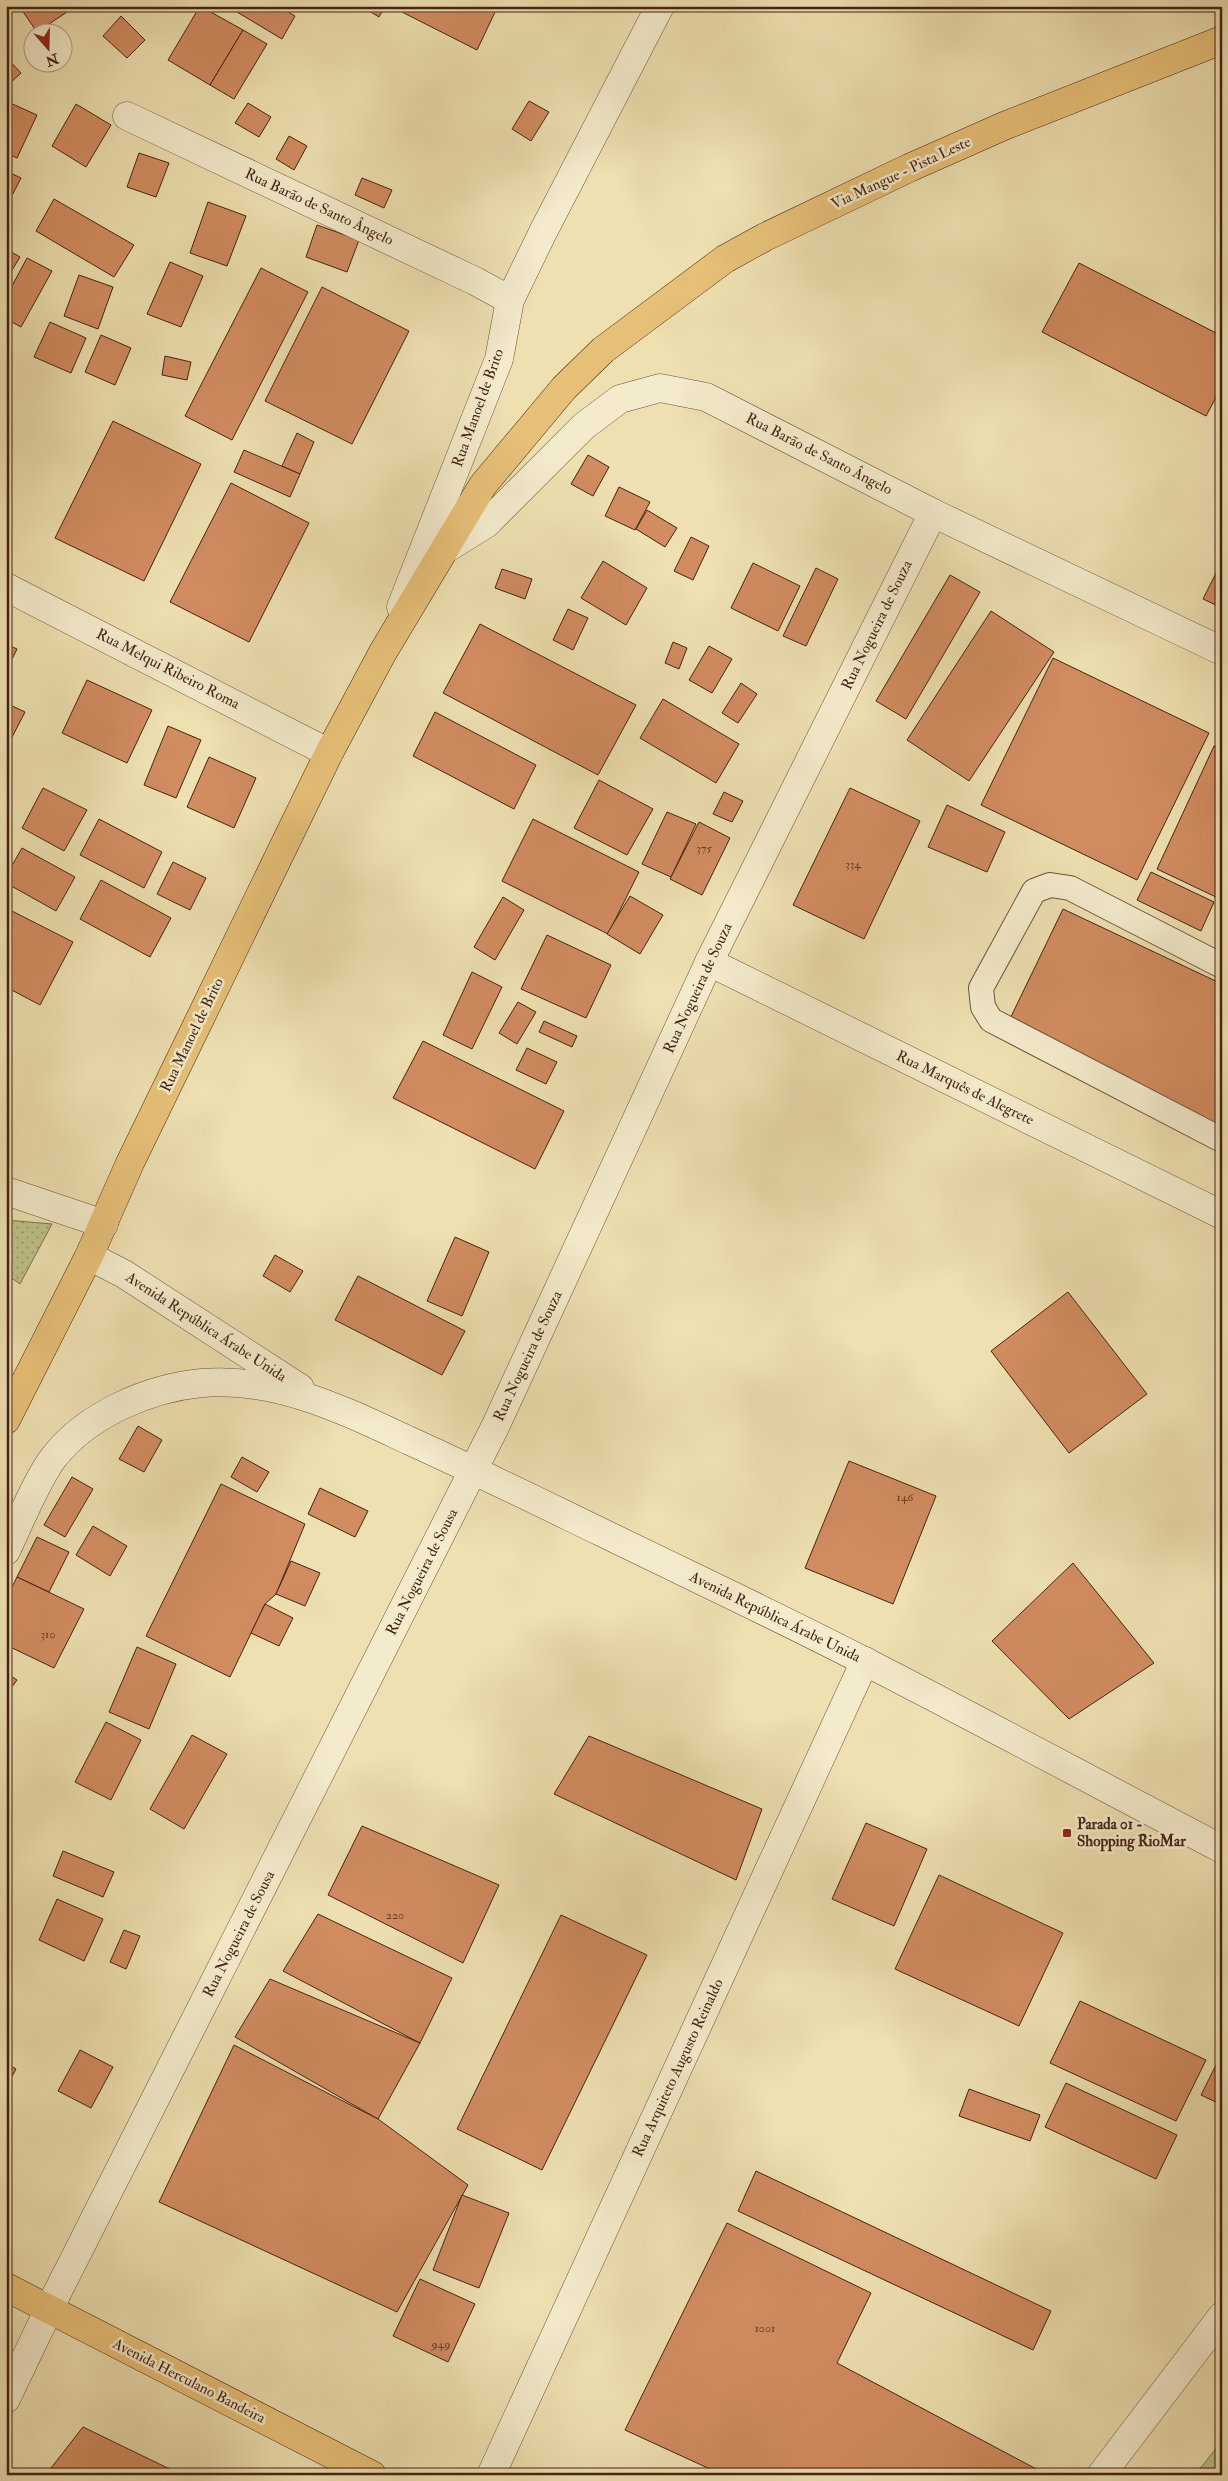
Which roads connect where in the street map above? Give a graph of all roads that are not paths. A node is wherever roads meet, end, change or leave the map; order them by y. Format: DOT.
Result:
graph roads {
  1 [pos="660,6"];
  2 [pos="1222,40"];
  3 [pos="127,116"];
  4 [pos="510,300"];
  5 [pos="603,350"];
  6 [pos="933,513"];
  7 [pos="444,550"];
  8 [pos="6,587"];
  9 [pos="1222,651"];
  10 [pos="383,652"];
  11 [pos="329,753"];
  12 [pos="709,962"];
  13 [pos="1222,966"];
  14 [pos="1222,1140"];
  15 [pos="6,1191"];
  16 [pos="1222,1215"];
  17 [pos="104,1224"];
  18 [pos="89,1256"];
  19 [pos="321,1400"];
  20 [pos="6,1420"];
  21 [pos="474,1470"];
  22 [pos="6,1551"];
  23 [pos="865,1661"];
  24 [pos="1222,1849"];
  25 [pos="6,2287"];
  26 [pos="50,2308"];
  27 [pos="1222,2316"];
  28 [pos="6,2399"];
  29 [pos="372,2475"];
  30 [pos="491,2475"];
  31 [pos="1101,2475"];
  1 -- 4 [label="street, Rua Manoel de Brito"];
  2 -- 5 [label="main road, Via Mangue - Pista Leste"];
  3 -- 4 [label="street, Rua Barão de Santo Ângelo"];
  4 -- 10 [label="street, Rua Manoel de Brito"];
  5 -- 7 [label="main road, Rua Manoel de Brito"];
  6 -- 7 [label="street, Rua Barão de Santo Ângelo"];
  6 -- 9 [label="street, Rua Barão de Santo Ângelo"];
  6 -- 12 [label="street, Rua Nogueira de Souza"];
  7 -- 10 [label="main road, Rua Manoel de Brito"];
  8 -- 11 [label="street, Rua Melqui Ribeiro Roma"];
  10 -- 11 [label="main road, Rua Manoel de Brito"];
  11 -- 17 [label="main road, Rua Manoel de Brito"];
  12 -- 16 [label="street, Rua Marquês de Alegrete"];
  12 -- 21 [label="street, Rua Nogueira de Souza"];
  13 -- 14 [label="lane"];
  15 -- 17 [label="street"];
  17 -- 18 [label="main road, Rua Manoel de Brito"];
  18 -- 19 [label="street, Avenida República Árabe Unida"];
  18 -- 20 [label="main road, Rua Manoel de Brito"];
  19 -- 21 [label="street, Avenida República Árabe Unida"];
  19 -- 22 [label="street, Avenida República Árabe Unida"];
  21 -- 23 [label="street, Avenida República Árabe Unida"];
  21 -- 26 [label="street, Rua Nogueira de Sousa"];
  23 -- 24 [label="street, Avenida República Árabe Unida"];
  23 -- 30 [label="street, Rua Arquiteto Augusto Reinaldo"];
  25 -- 26 [label="main road, Avenida Herculano Bandeira"];
  26 -- 28 [label="street, Rua Nogueira de Sousa"];
  26 -- 29 [label="main road, Avenida Herculano Bandeira"];
  27 -- 31 [label="street"];
}
